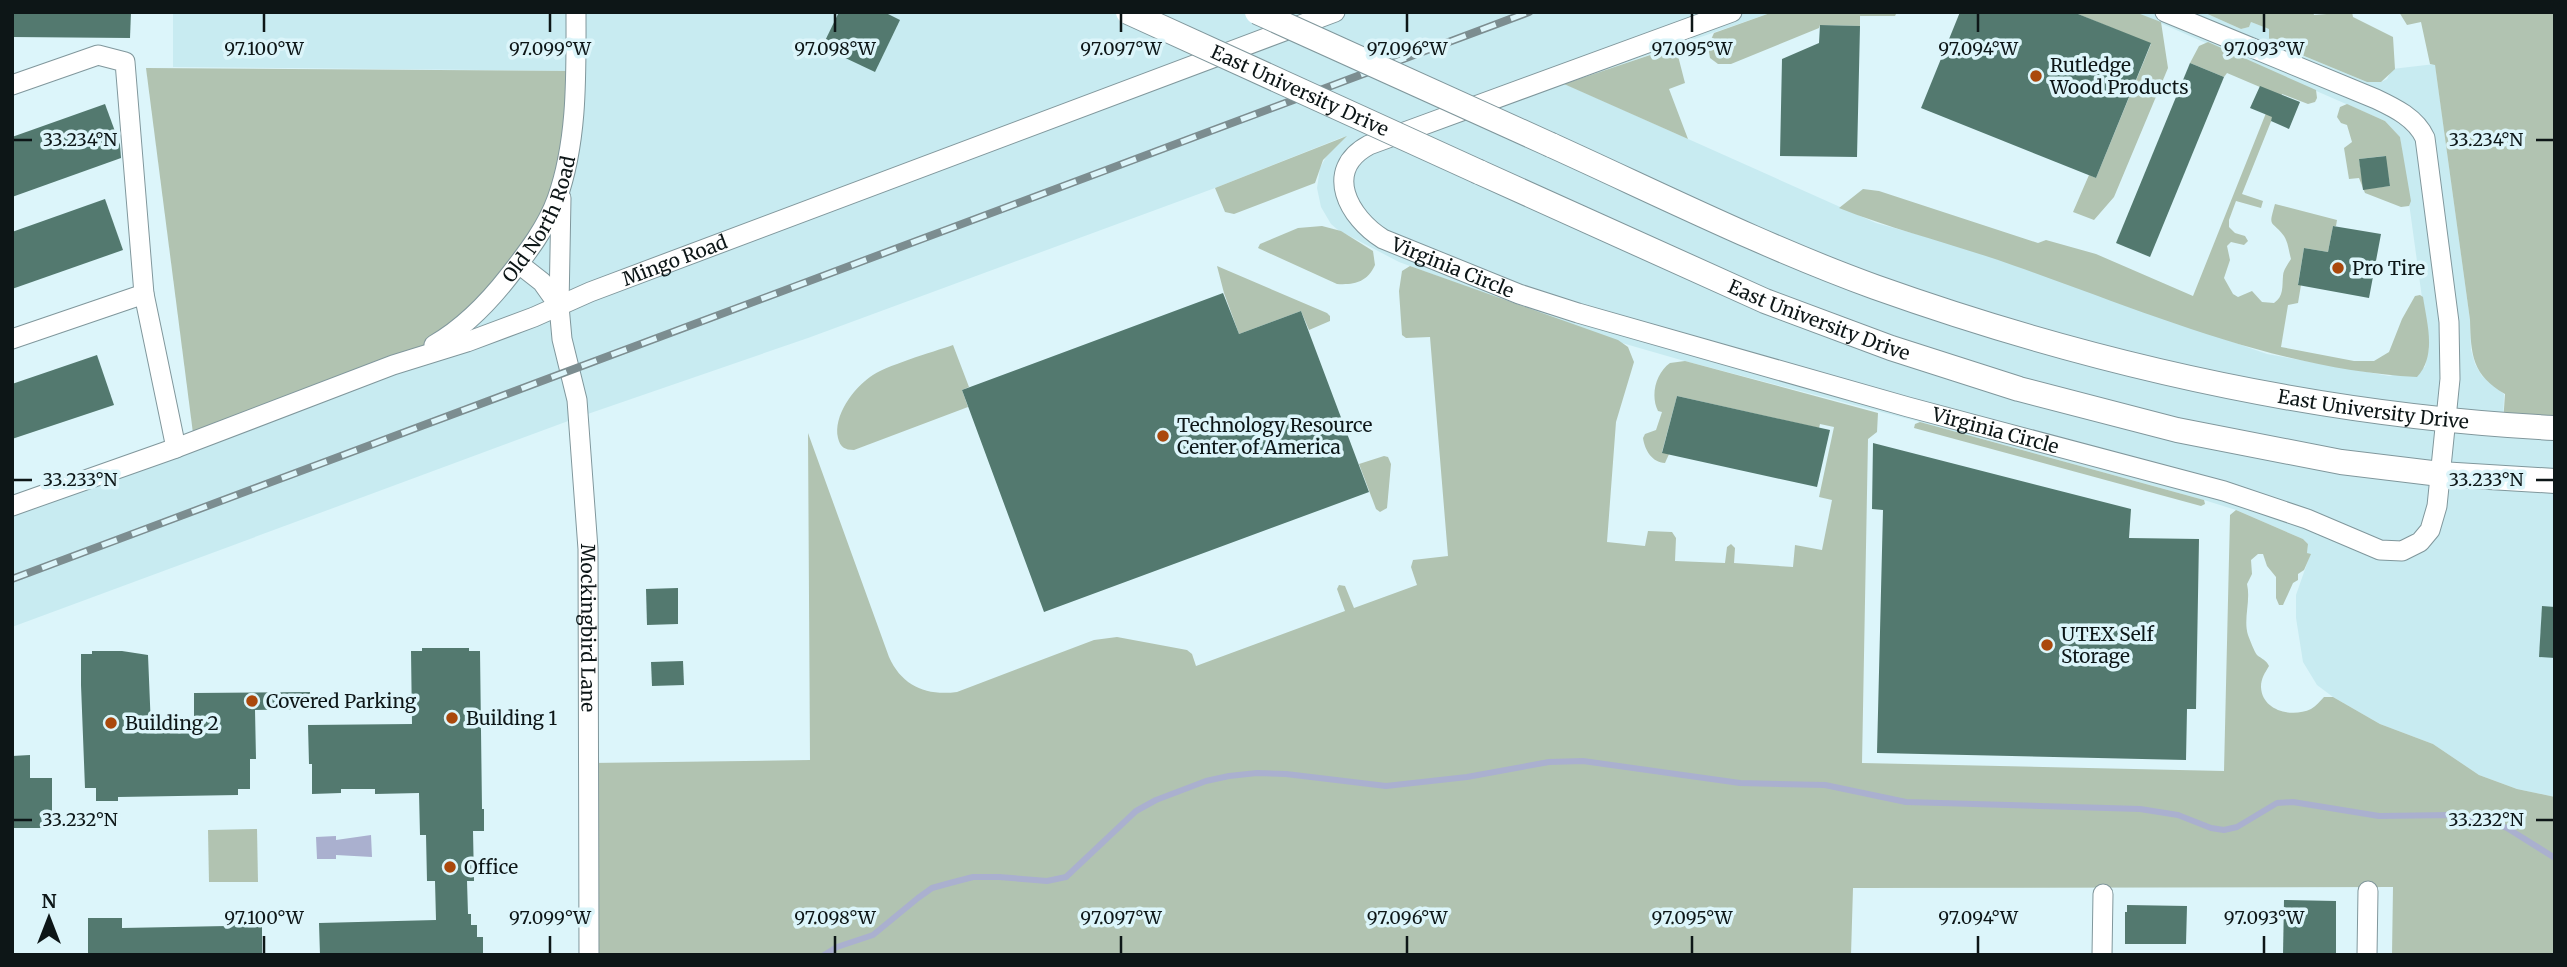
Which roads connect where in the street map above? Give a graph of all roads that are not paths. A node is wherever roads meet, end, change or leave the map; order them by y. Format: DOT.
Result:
graph roads {
  1 [pos="576,12"];
  2 [pos="1128,12"];
  3 [pos="1257,12"];
  4 [pos="1335,12"];
  5 [pos="1732,12"];
  6 [pos="2165,12"];
  7 [pos="12,85"];
  8 [pos="565,171"];
  9 [pos="519,264"];
  10 [pos="144,294"];
  11 [pos="559,306"];
  12 [pos="12,339"];
  13 [pos="393,365"];
  14 [pos="2446,418"];
  15 [pos="2555,428"];
  16 [pos="176,448"];
  17 [pos="2440,474"];
  18 [pos="2555,481"];
  19 [pos="12,506"];
  20 [pos="2368,891"];
  21 [pos="2103,894"];
  22 [pos="589,955"];
  23 [pos="2102,955"];
  24 [pos="2367,955"];
  1 -- 8 [label="street, Old North Road"];
  2 -- 17 [label="main road, East University Drive, bridge"];
  3 -- 14 [label="main road, East University Drive, bridge"];
  4 -- 11 [label="street, Mingo Road"];
  5 -- 17 [label="street, Virginia Circle"];
  6 -- 14 [label="street, Virginia Circle"];
  7 -- 10 [label="street"];
  8 -- 9 [label="street, Old North Road"];
  8 -- 11 [label="street, Mockingbird Lane"];
  9 -- 11 [label="street"];
  9 -- 13 [label="street, Old North Road"];
  10 -- 12 [label="street"];
  10 -- 16 [label="street"];
  11 -- 13 [label="street, Mingo Road"];
  11 -- 22 [label="street, Mockingbird Lane"];
  13 -- 16 [label="street, Mingo Road"];
  14 -- 15 [label="main road, East University Drive"];
  14 -- 17 [label="street, Virginia Circle"];
  16 -- 19 [label="street, Mingo Road"];
  17 -- 18 [label="main road, East University Drive"];
  20 -- 24 [label="street"];
  21 -- 23 [label="street"];
}
